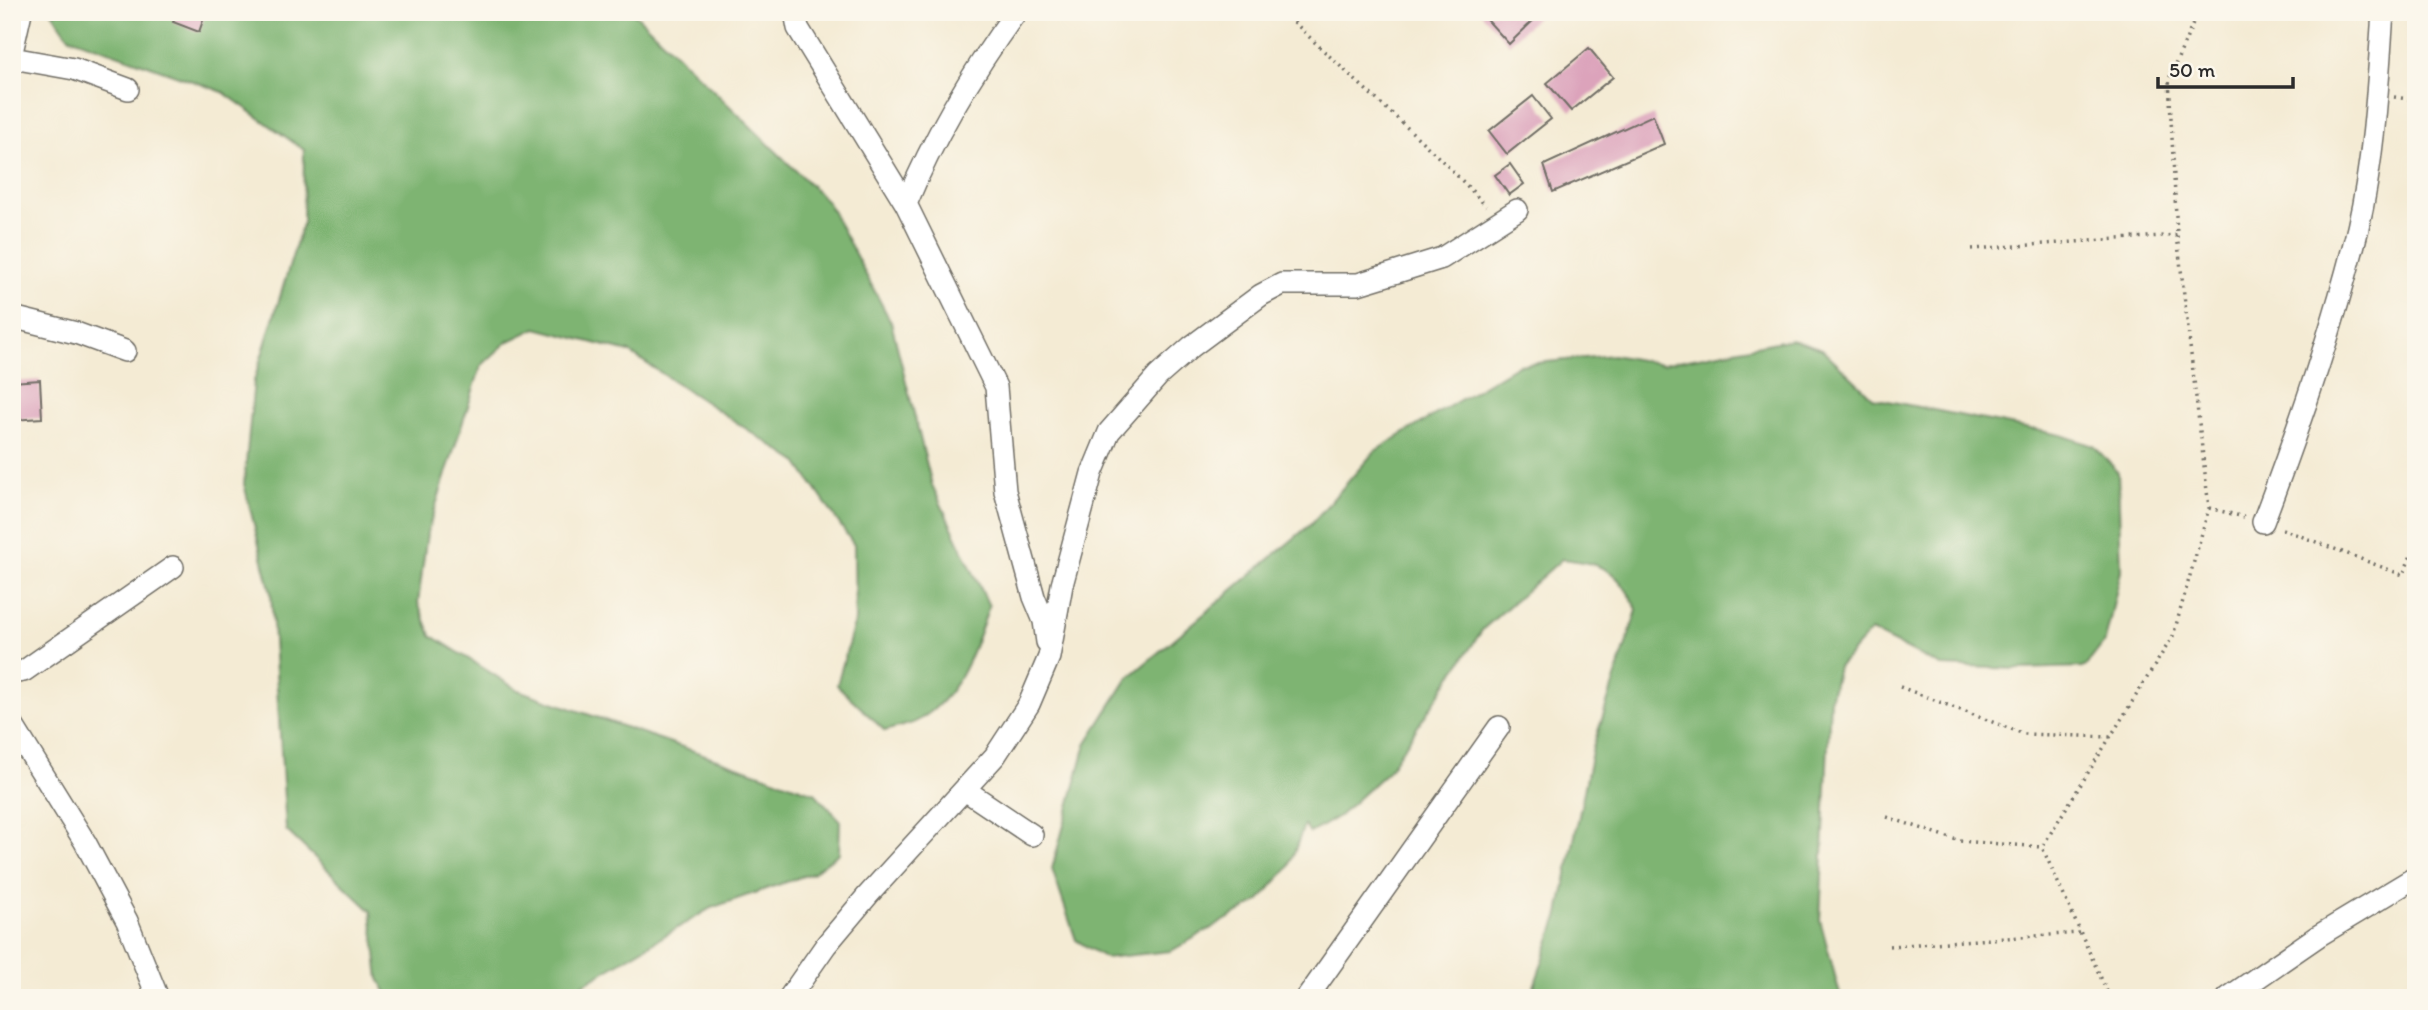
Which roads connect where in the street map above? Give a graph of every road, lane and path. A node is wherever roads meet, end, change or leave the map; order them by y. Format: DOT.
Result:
graph roads {
  1 [pos="794,12"];
  2 [pos="1016,12"];
  3 [pos="1284,12"];
  4 [pos="2199,12"];
  5 [pos="2383,12"];
  6 [pos="17,19"];
  7 [pos="12,52"];
  8 [pos="12,58"];
  9 [pos="128,89"];
  10 [pos="906,204"];
  11 [pos="1508,215"];
  12 [pos="2177,235"];
  13 [pos="1972,249"];
  14 [pos="12,317"];
  15 [pos="125,351"];
  16 [pos="2209,508"];
  17 [pos="2263,522"];
  18 [pos="2416,543"];
  19 [pos="173,567"];
  20 [pos="1049,657"];
  21 [pos="12,673"];
  22 [pos="1900,687"];
  23 [pos="12,724"];
  24 [pos="1499,727"];
  25 [pos="2112,737"];
  26 [pos="965,790"];
  27 [pos="1887,817"];
  28 [pos="1032,835"];
  29 [pos="2042,848"];
  30 [pos="2416,877"];
  31 [pos="2079,933"];
  32 [pos="1889,946"];
  33 [pos="158,998"];
  34 [pos="789,998"];
  35 [pos="1307,998"];
  36 [pos="2110,998"];
  37 [pos="2228,998"];
  1 -- 10 [label="street"];
  2 -- 10 [label="street"];
  3 -- 11 [label="path"];
  4 -- 12 [label="path"];
  5 -- 17 [label="street"];
  6 -- 7 [label="street"];
  8 -- 9 [label="street"];
  10 -- 20 [label="street"];
  11 -- 20 [label="street"];
  12 -- 13 [label="path"];
  12 -- 16 [label="path"];
  14 -- 15 [label="street"];
  16 -- 17 [label="path"];
  16 -- 25 [label="path"];
  17 -- 18 [label="path"];
  19 -- 21 [label="street"];
  20 -- 26 [label="street"];
  22 -- 25 [label="path"];
  23 -- 33 [label="street"];
  24 -- 35 [label="street"];
  25 -- 29 [label="path"];
  26 -- 28 [label="street"];
  26 -- 34 [label="street"];
  27 -- 29 [label="path"];
  29 -- 31 [label="path"];
  30 -- 37 [label="street"];
  31 -- 32 [label="path"];
  31 -- 36 [label="path"];
}
